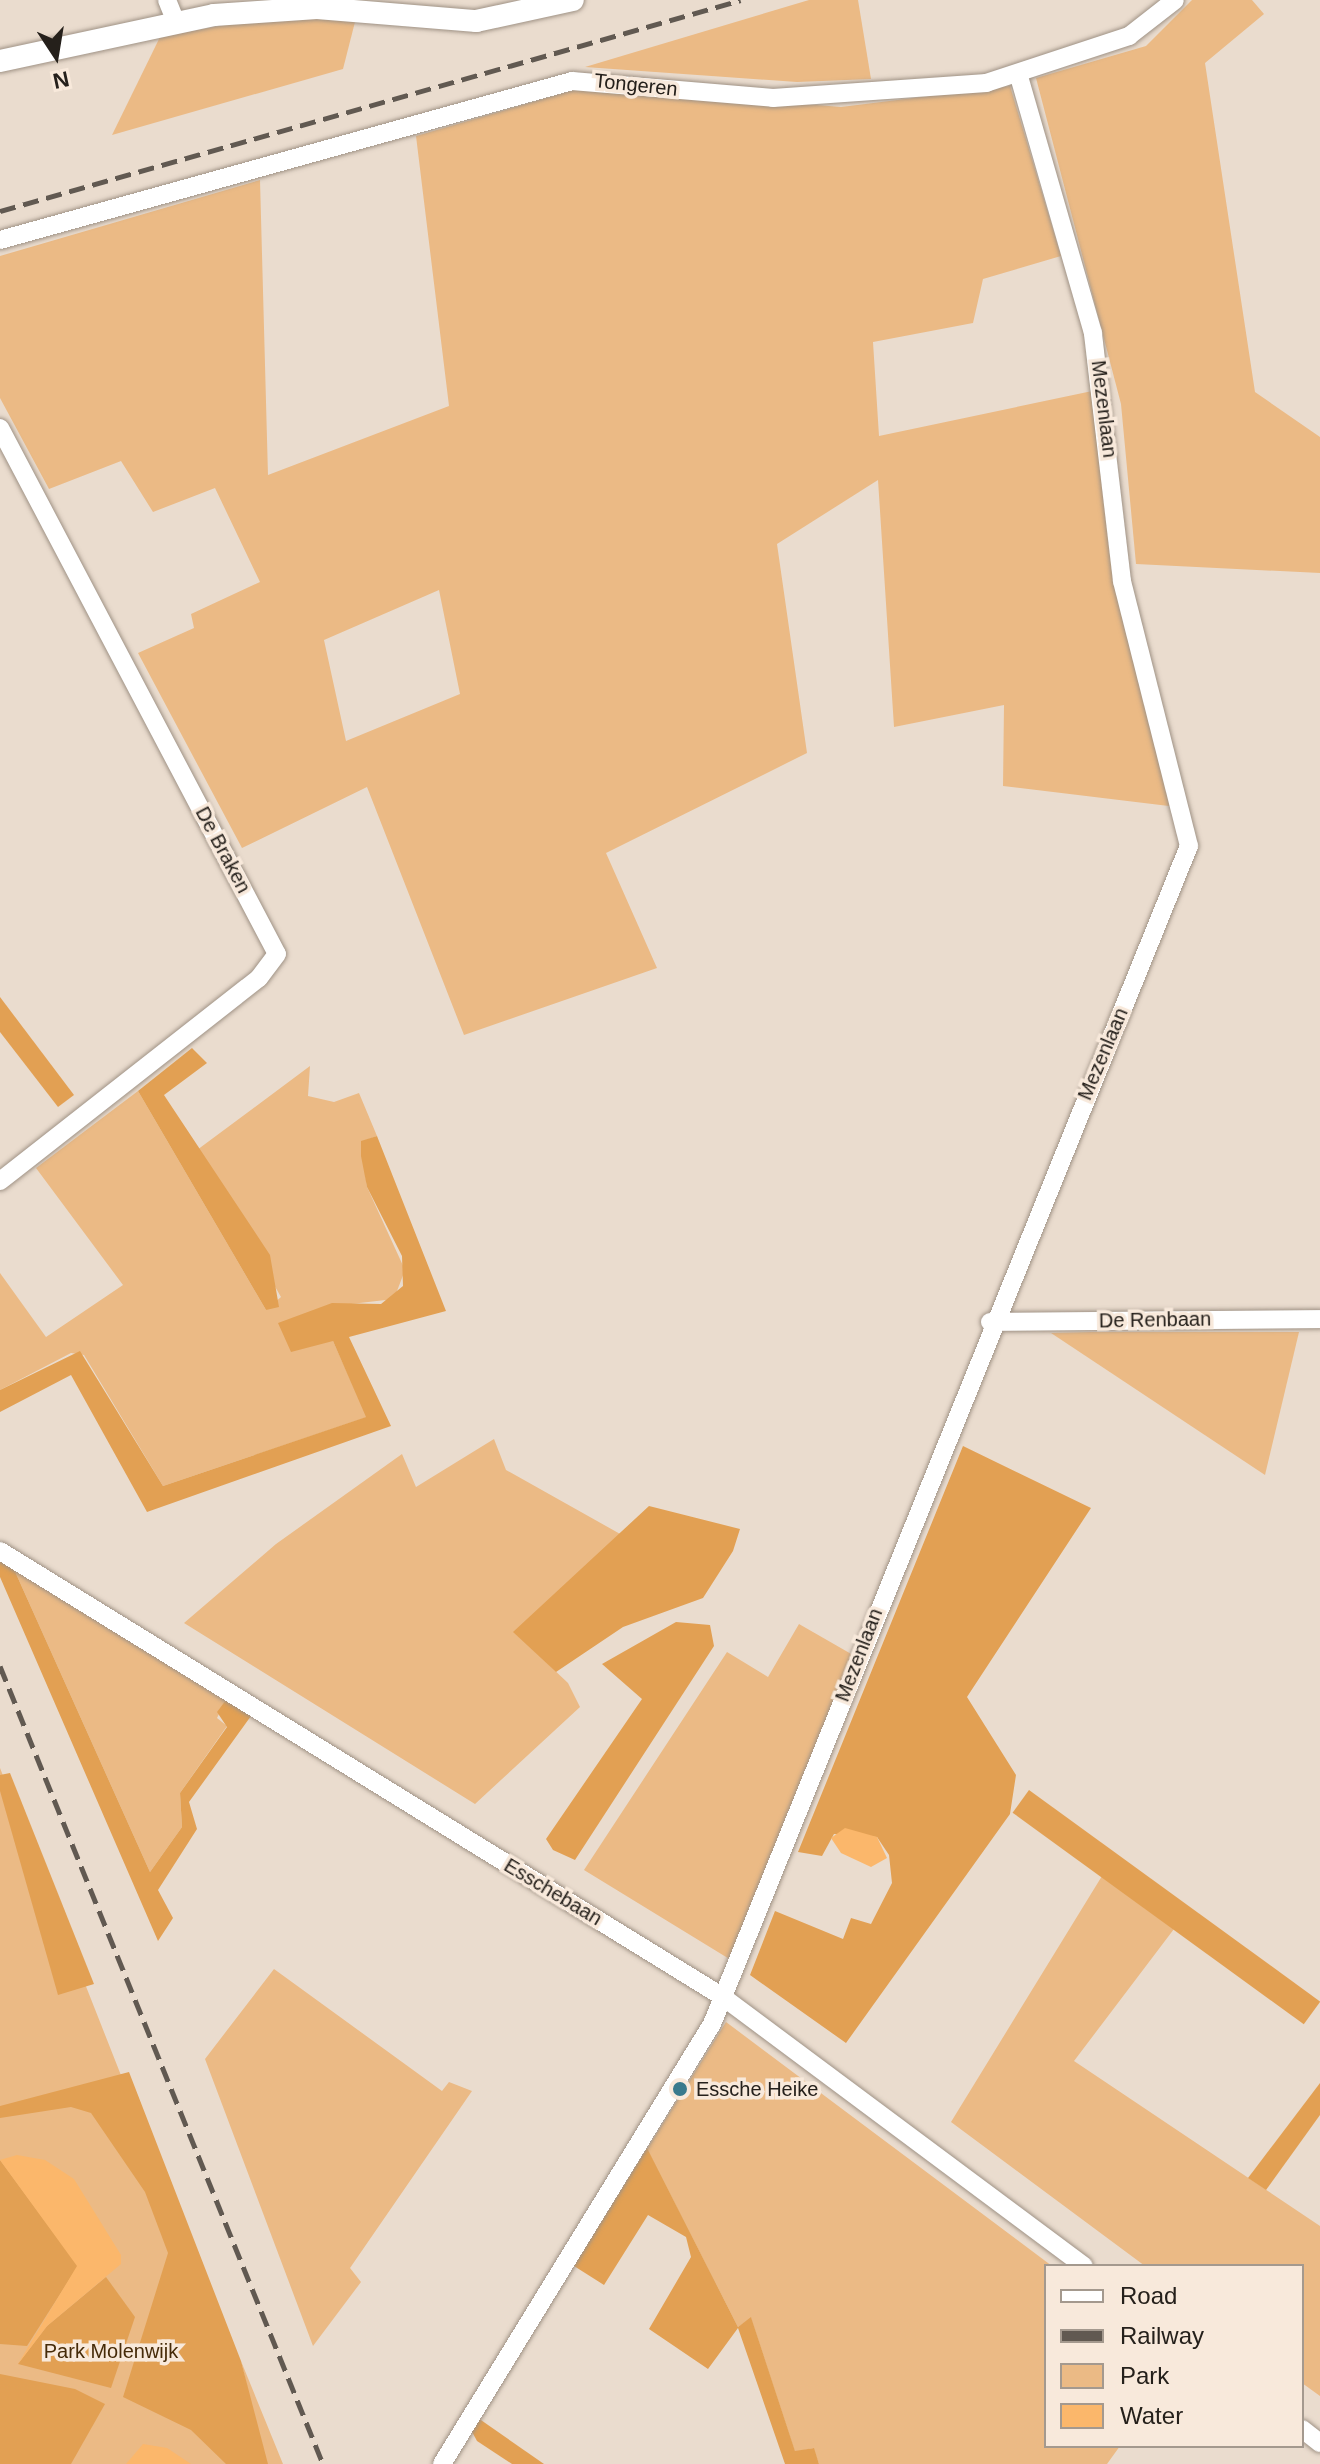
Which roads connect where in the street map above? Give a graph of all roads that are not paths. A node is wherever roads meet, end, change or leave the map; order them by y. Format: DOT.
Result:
graph roads {
  1 [pos="167,0"];
  2 [pos="573,0"];
  3 [pos="1175,0"];
  4 [pos="176,22"];
  5 [pos="0,61"];
  6 [pos="1019,76"];
  7 [pos="0,240"];
  8 [pos="0,428"];
  9 [pos="0,1181"];
  10 [pos="1320,1319"];
  11 [pos="990,1322"];
  12 [pos="0,1551"];
  13 [pos="723,1997"];
  14 [pos="1081,2264"];
  15 [pos="1304,2431"];
  16 [pos="1320,2443"];
  17 [pos="442,2464"];
  1 -- 4 [label="street"];
  2 -- 4 [label="main road"];
  3 -- 6 [label="street, Tongeren"];
  4 -- 5 [label="main road"];
  6 -- 7 [label="street, Tongeren"];
  6 -- 11 [label="street, Mezenlaan"];
  8 -- 9 [label="street, De Braken"];
  10 -- 11 [label="street, De Renbaan"];
  11 -- 13 [label="street, Mezenlaan"];
  12 -- 13 [label="street, Esschebaan"];
  13 -- 14 [label="street, Esschebaan"];
  13 -- 17 [label="street"];
  15 -- 16 [label="street"];
}
